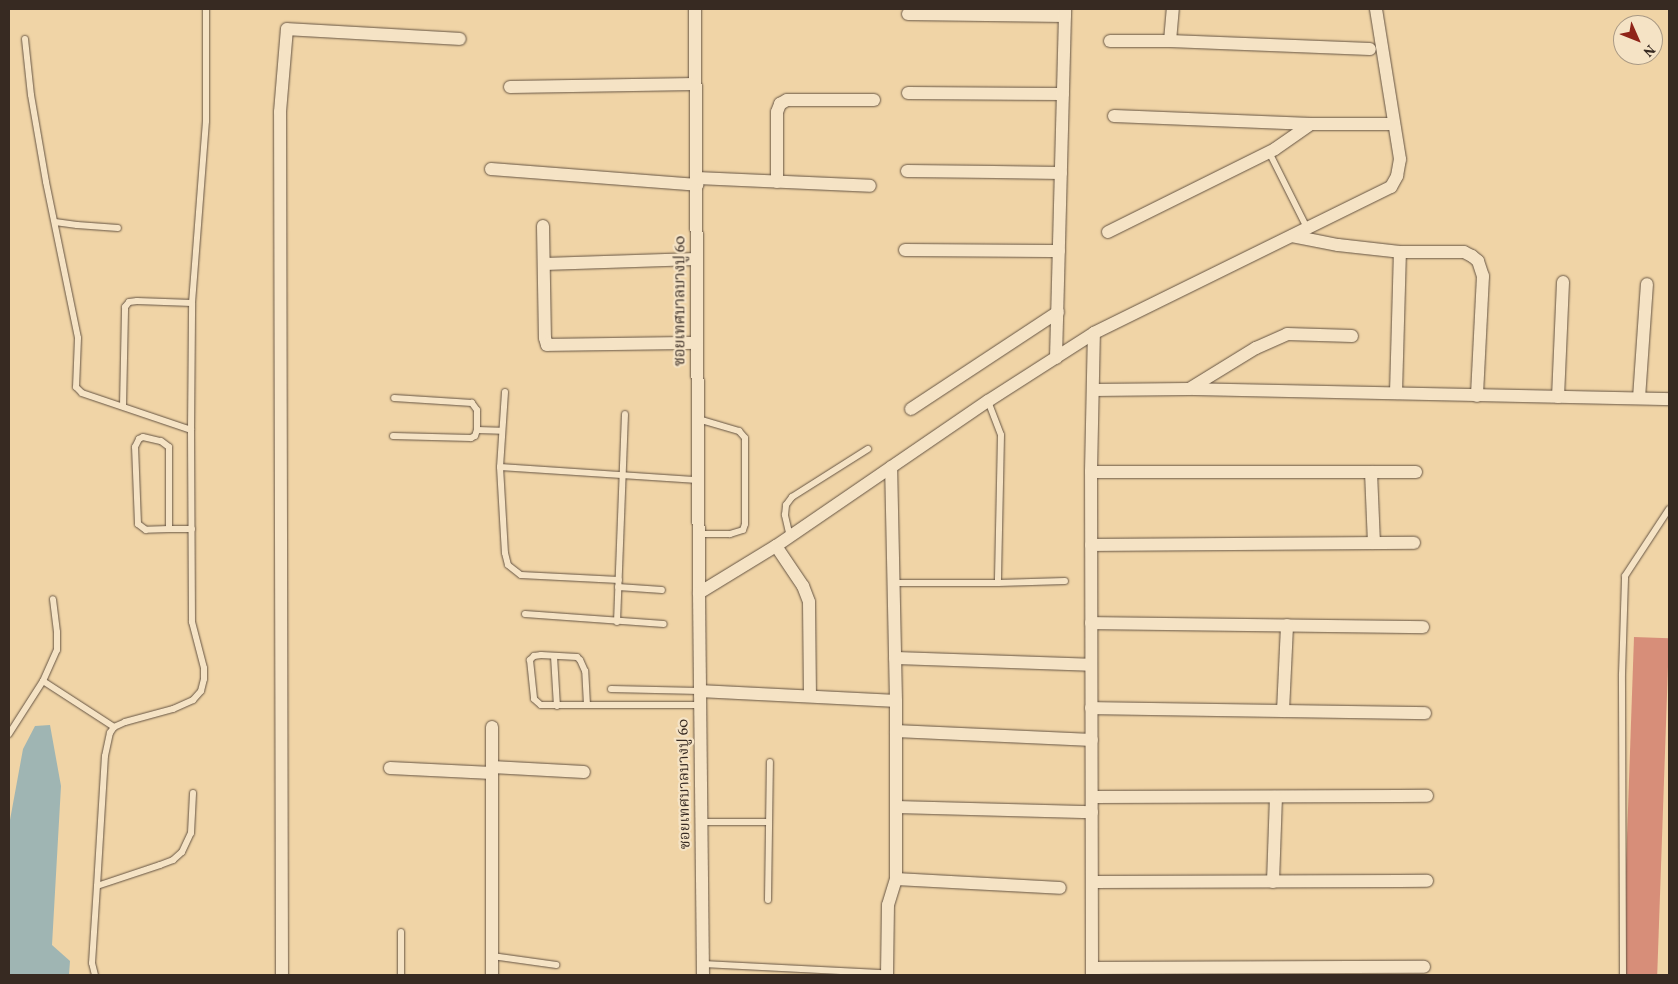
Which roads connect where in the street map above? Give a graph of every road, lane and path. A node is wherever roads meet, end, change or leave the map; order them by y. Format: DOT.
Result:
graph roads {
  1 [pos="206,9"];
  2 [pos="695,9"];
  3 [pos="1173,9"];
  4 [pos="1376,9"];
  5 [pos="1065,12"];
  6 [pos="908,14"];
  7 [pos="25,39"];
  8 [pos="460,39"];
  9 [pos="1110,41"];
  10 [pos="1170,41"];
  11 [pos="1370,50"];
  12 [pos="695,84"];
  13 [pos="510,87"];
  14 [pos="908,93"];
  15 [pos="1063,94"];
  16 [pos="874,100"];
  17 [pos="1114,116"];
  18 [pos="1311,124"];
  19 [pos="1394,124"];
  20 [pos="1269,152"];
  21 [pos="491,169"];
  22 [pos="907,171"];
  23 [pos="1061,173"];
  24 [pos="697,181"];
  25 [pos="777,182"];
  26 [pos="870,186"];
  27 [pos="55,222"];
  28 [pos="543,226"];
  29 [pos="118,228"];
  30 [pos="1307,228"];
  31 [pos="1108,232"];
  32 [pos="1292,236"];
  33 [pos="905,250"];
  34 [pos="1059,251"];
  35 [pos="1400,252"];
  36 [pos="696,259"];
  37 [pos="544,264"];
  38 [pos="1563,282"];
  39 [pos="1647,284"];
  40 [pos="192,302"];
  41 [pos="1058,312"];
  42 [pos="1094,334"];
  43 [pos="1352,336"];
  44 [pos="697,344"];
  45 [pos="1056,358"];
  46 [pos="1189,389"];
  47 [pos="1093,390"];
  48 [pos="505,392"];
  49 [pos="1396,393"];
  50 [pos="1477,396"];
  51 [pos="1558,397"];
  52 [pos="394,398"];
  53 [pos="1639,398"];
  54 [pos="1669,399"];
  55 [pos="988,401"];
  56 [pos="122,406"];
  57 [pos="911,408"];
  58 [pos="625,414"];
  59 [pos="698,419"];
  60 [pos="190,430"];
  61 [pos="477,430"];
  62 [pos="502,431"];
  63 [pos="393,436"];
  64 [pos="868,449"];
  65 [pos="892,467"];
  66 [pos="500,468"];
  67 [pos="1091,472"];
  68 [pos="1371,472"];
  69 [pos="1416,472"];
  70 [pos="624,476"];
  71 [pos="698,480"];
  72 [pos="1669,509"];
  73 [pos="170,529"];
  74 [pos="192,529"];
  75 [pos="698,534"];
  76 [pos="790,537"];
  77 [pos="1374,543"];
  78 [pos="1414,543"];
  79 [pos="1091,545"];
  80 [pos="776,546"];
  81 [pos="1065,580"];
  82 [pos="894,583"];
  83 [pos="998,583"];
  84 [pos="619,584"];
  85 [pos="662,590"];
  86 [pos="699,593"];
  87 [pos="54,599"];
  88 [pos="525,614"];
  89 [pos="617,622"];
  90 [pos="1091,623"];
  91 [pos="664,624"];
  92 [pos="1287,625"];
  93 [pos="1424,627"];
  94 [pos="554,656"];
  95 [pos="895,658"];
  96 [pos="1091,665"];
  97 [pos="44,681"];
  98 [pos="611,689"];
  99 [pos="700,692"];
  100 [pos="810,695"];
  101 [pos="896,701"];
  102 [pos="587,705"];
  103 [pos="701,705"];
  104 [pos="557,706"];
  105 [pos="1092,708"];
  106 [pos="1283,711"];
  107 [pos="1425,713"];
  108 [pos="114,727"];
  109 [pos="492,727"];
  110 [pos="896,731"];
  111 [pos="9,734"];
  112 [pos="1092,740"];
  113 [pos="770,762"];
  114 [pos="390,768"];
  115 [pos="492,770"];
  116 [pos="584,772"];
  117 [pos="193,793"];
  118 [pos="1427,796"];
  119 [pos="1092,797"];
  120 [pos="1276,797"];
  121 [pos="896,807"];
  122 [pos="1092,812"];
  123 [pos="702,822"];
  124 [pos="769,822"];
  125 [pos="896,879"];
  126 [pos="1427,881"];
  127 [pos="1092,882"];
  128 [pos="1273,882"];
  129 [pos="97,886"];
  130 [pos="1060,888"];
  131 [pos="768,900"];
  132 [pos="400,932"];
  133 [pos="492,956"];
  134 [pos="556,965"];
  135 [pos="1424,967"];
  136 [pos="703,970"];
  137 [pos="1092,971"];
  138 [pos="1269,972"];
  139 [pos="884,974"];
  140 [pos="95,975"];
  141 [pos="282,975"];
  142 [pos="401,975"];
  143 [pos="492,975"];
  144 [pos="1623,975"];
  1 -- 40 [label="lane"];
  2 -- 12 [label="street, ซอยเทศบาลบางปู 60"];
  3 -- 10 [label="street"];
  4 -- 19 [label="street"];
  5 -- 6 [label="street"];
  5 -- 15 [label="street"];
  7 -- 27 [label="lane"];
  8 -- 141 [label="street"];
  9 -- 10 [label="street"];
  10 -- 11 [label="street"];
  12 -- 13 [label="street"];
  12 -- 24 [label="street, ซอยเทศบาลบางปู 60"];
  14 -- 15 [label="street"];
  15 -- 23 [label="street"];
  16 -- 25 [label="street"];
  17 -- 18 [label="street"];
  18 -- 19 [label="street"];
  18 -- 20 [label="street"];
  19 -- 30 [label="street"];
  20 -- 30 [label="lane"];
  20 -- 31 [label="street"];
  21 -- 24 [label="street"];
  22 -- 23 [label="street"];
  23 -- 34 [label="street"];
  24 -- 25 [label="street"];
  24 -- 36 [label="street, ซอยเทศบาลบางปู 60"];
  25 -- 26 [label="street"];
  27 -- 29 [label="lane"];
  27 -- 56 [label="lane"];
  28 -- 37 [label="street"];
  30 -- 32 [label="street"];
  32 -- 35 [label="street"];
  32 -- 42 [label="street"];
  33 -- 34 [label="street"];
  34 -- 41 [label="street"];
  35 -- 49 [label="street"];
  35 -- 50 [label="street"];
  36 -- 37 [label="street"];
  36 -- 44 [label="street, ซอยเทศบาลบางปู 60"];
  37 -- 44 [label="street"];
  38 -- 51 [label="street"];
  39 -- 53 [label="street"];
  40 -- 56 [label="lane"];
  40 -- 60 [label="lane"];
  41 -- 45 [label="street"];
  41 -- 57 [label="street"];
  42 -- 45 [label="street"];
  42 -- 47 [label="street"];
  43 -- 46 [label="street"];
  44 -- 59 [label="street, ซอยเทศบาลบางปู 60"];
  45 -- 55 [label="street"];
  46 -- 47 [label="street"];
  46 -- 49 [label="street"];
  47 -- 67 [label="street"];
  48 -- 62 [label="lane"];
  49 -- 50 [label="street"];
  50 -- 51 [label="street"];
  51 -- 53 [label="street"];
  52 -- 61 [label="lane"];
  53 -- 54 [label="street"];
  55 -- 65 [label="street"];
  55 -- 83 [label="lane"];
  56 -- 60 [label="lane"];
  58 -- 70 [label="lane"];
  59 -- 71 [label="street, ซอยเทศบาลบางปู 60"];
  59 -- 75 [label="lane"];
  60 -- 74 [label="lane"];
  61 -- 62 [label="lane"];
  61 -- 63 [label="lane"];
  62 -- 66 [label="lane"];
  64 -- 76 [label="lane"];
  65 -- 76 [label="street"];
  65 -- 82 [label="street"];
  66 -- 70 [label="lane"];
  66 -- 84 [label="lane"];
  67 -- 68 [label="street"];
  67 -- 79 [label="street"];
  68 -- 69 [label="street"];
  68 -- 77 [label="street"];
  70 -- 71 [label="lane"];
  70 -- 84 [label="lane"];
  71 -- 75 [label="street, ซอยเทศบาลบางปู 60"];
  72 -- 144 [label="lane"];
  73 -- 73 [label="lane"];
  73 -- 74 [label="lane"];
  74 -- 108 [label="lane"];
  75 -- 86 [label="street, ซอยเทศบาลบางปู 60"];
  76 -- 80 [label="street"];
  77 -- 78 [label="street"];
  77 -- 79 [label="street"];
  79 -- 90 [label="street"];
  80 -- 86 [label="street"];
  80 -- 100 [label="street"];
  81 -- 83 [label="lane"];
  82 -- 83 [label="lane"];
  82 -- 95 [label="street"];
  84 -- 85 [label="lane"];
  84 -- 89 [label="lane"];
  86 -- 99 [label="street, ซอยเทศบาลบางปู 60"];
  87 -- 97 [label="lane"];
  88 -- 89 [label="lane"];
  89 -- 91 [label="lane"];
  90 -- 92 [label="street"];
  90 -- 96 [label="street"];
  92 -- 93 [label="street"];
  92 -- 106 [label="street"];
  94 -- 102 [label="lane"];
  94 -- 104 [label="lane"];
  94 -- 104 [label="lane"];
  95 -- 96 [label="street"];
  95 -- 101 [label="street"];
  96 -- 105 [label="street"];
  97 -- 108 [label="lane"];
  97 -- 111 [label="lane"];
  98 -- 99 [label="lane"];
  99 -- 100 [label="street"];
  99 -- 103 [label="street, ซอยเทศบาลบางปู 60"];
  100 -- 101 [label="street"];
  101 -- 110 [label="street"];
  102 -- 103 [label="lane"];
  102 -- 104 [label="lane"];
  103 -- 123 [label="street, ซอยเทศบาลบางปู 60"];
  105 -- 106 [label="street"];
  105 -- 112 [label="street"];
  106 -- 107 [label="street"];
  108 -- 129 [label="lane"];
  109 -- 115 [label="street"];
  110 -- 112 [label="street"];
  110 -- 121 [label="street"];
  112 -- 119 [label="street"];
  113 -- 124 [label="lane"];
  114 -- 115 [label="street"];
  115 -- 116 [label="street"];
  115 -- 133 [label="street"];
  117 -- 129 [label="lane"];
  118 -- 120 [label="street"];
  119 -- 120 [label="street"];
  119 -- 122 [label="street"];
  120 -- 128 [label="street"];
  121 -- 122 [label="street"];
  121 -- 125 [label="street"];
  122 -- 127 [label="street"];
  123 -- 124 [label="lane"];
  123 -- 136 [label="street, ซอยเทศบาลบางปู 60"];
  124 -- 131 [label="lane"];
  125 -- 130 [label="street"];
  125 -- 139 [label="street"];
  126 -- 128 [label="street"];
  127 -- 128 [label="street"];
  127 -- 137 [label="street"];
  129 -- 140 [label="lane"];
  132 -- 142 [label="lane"];
  133 -- 134 [label="lane"];
  133 -- 143 [label="street"];
  135 -- 138 [label="street"];
  136 -- 139 [label="lane"];
  137 -- 138 [label="street"];
}
